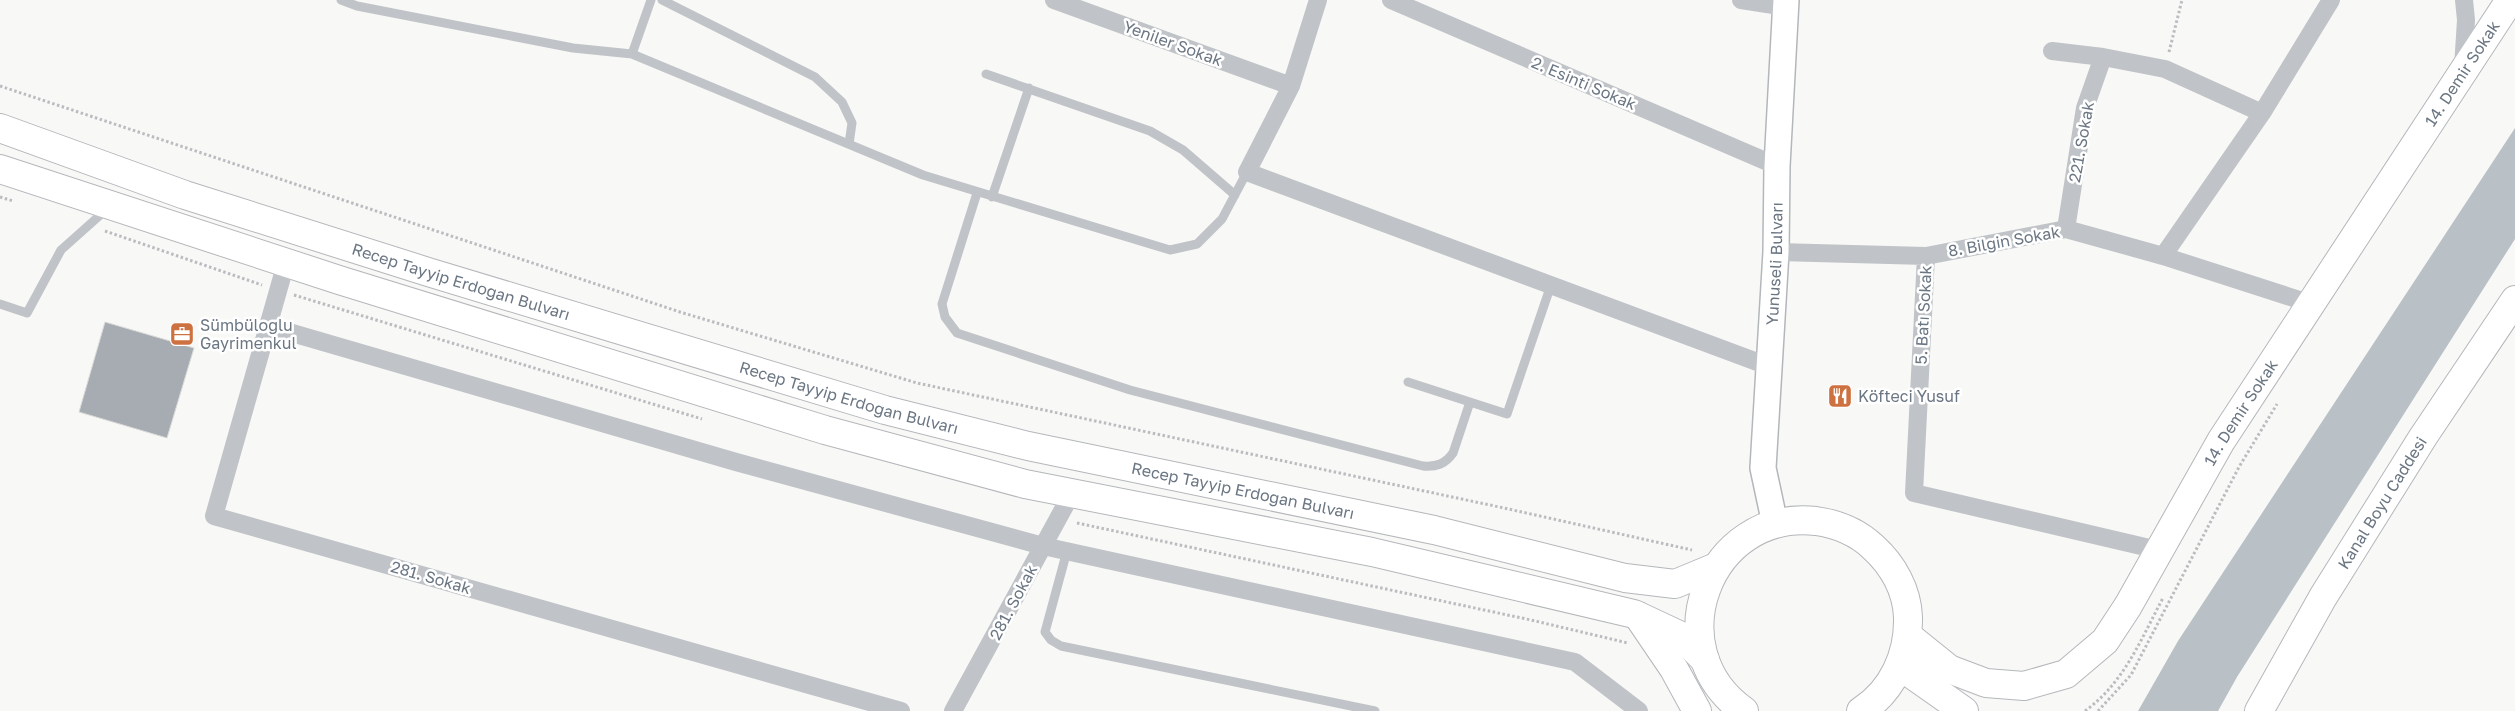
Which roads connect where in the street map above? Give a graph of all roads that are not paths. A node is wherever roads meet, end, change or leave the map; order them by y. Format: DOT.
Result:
graph roads {
  1 [pos="341,0"];
  2 [pos="651,0"];
  3 [pos="662,0"];
  4 [pos="1054,0"];
  5 [pos="1318,0"];
  6 [pos="1391,0"];
  7 [pos="1742,0"];
  8 [pos="2331,0"];
  9 [pos="2464,0"];
  10 [pos="2510,0"];
  11 [pos="1786,4"];
  12 [pos="2052,51"];
  13 [pos="632,54"];
  14 [pos="2103,56"];
  15 [pos="2463,72"];
  16 [pos="986,74"];
  17 [pos="1292,86"];
  18 [pos="1029,88"];
  19 [pos="2262,112"];
  20 [pos="0,128"];
  21 [pos="849,144"];
  22 [pos="1777,166"];
  23 [pos="0,170"];
  24 [pos="1248,172"];
  25 [pos="977,193"];
  26 [pos="1235,195"];
  27 [pos="992,197"];
  28 [pos="110,206"];
  29 [pos="2066,229"];
  30 [pos="1776,252"];
  31 [pos="1926,256"];
  32 [pos="2163,256"];
  33 [pos="286,263"];
  34 [pos="1551,285"];
  35 [pos="2515,300"];
  36 [pos="0,304"];
  37 [pos="2312,304"];
  38 [pos="268,326"];
  39 [pos="1768,366"];
  40 [pos="1408,382"];
  41 [pos="1470,402"];
  42 [pos="1072,493"];
  43 [pos="1775,524"];
  44 [pos="1043,546"];
  45 [pos="2158,550"];
  46 [pos="1067,552"];
  47 [pos="1708,559"];
  48 [pos="1637,615"];
  49 [pos="1908,636"];
  50 [pos="1705,660"];
  51 [pos="1900,666"];
  52 [pos="1739,709"];
  53 [pos="900,711"];
  54 [pos="954,711"];
  55 [pos="1375,711"];
  56 [pos="1639,711"];
  57 [pos="1697,711"];
  58 [pos="1861,711"];
  59 [pos="1964,711"];
  60 [pos="2259,711"];
  1 -- 13 [label="lane"];
  2 -- 13 [label="lane"];
  3 -- 21 [label="lane"];
  4 -- 17 [label="street, Yeniler Sokak"];
  5 -- 17 [label="street"];
  6 -- 22 [label="street, 2. Esinti Sokak"];
  7 -- 11 [label="street"];
  8 -- 19 [label="street"];
  9 -- 15 [label="street"];
  10 -- 15 [label="main road, 14. Demir Sokak"];
  11 -- 22 [label="main road, Yunuseli Bulvarı"];
  12 -- 14 [label="street"];
  13 -- 21 [label="lane"];
  14 -- 19 [label="street"];
  14 -- 29 [label="street, 221. Sokak"];
  15 -- 37 [label="main road, 14. Demir Sokak"];
  16 -- 18 [label="lane"];
  17 -- 24 [label="street"];
  18 -- 26 [label="lane"];
  18 -- 27 [label="lane"];
  19 -- 32 [label="street"];
  20 -- 47 [label="main road, Recep Tayyip Erdoğan Bulvarı"];
  21 -- 25 [label="lane"];
  22 -- 30 [label="main road, Yunuseli Bulvarı"];
  23 -- 28 [label="main road, Recep Tayyip Erdoğan Bulvarı"];
  24 -- 26 [label="lane"];
  24 -- 34 [label="street"];
  25 -- 27 [label="lane"];
  25 -- 41 [label="lane"];
  26 -- 27 [label="lane"];
  28 -- 33 [label="main road, Recep Tayyip Erdoğan Bulvarı"];
  28 -- 36 [label="lane"];
  29 -- 31 [label="street, 8. Bilgin Sokak"];
  29 -- 32 [label="street, 8. Bilgin Sokak"];
  30 -- 31 [label="street, 8. Bilgin Sokak"];
  30 -- 39 [label="main road, Yunuseli Bulvarı"];
  31 -- 45 [label="street, 5. Batı Sokak"];
  32 -- 37 [label="street, 8. Bilgin Sokak"];
  33 -- 38 [label="street, 281. Sokak"];
  33 -- 42 [label="main road, Recep Tayyip Erdoğan Bulvarı"];
  34 -- 39 [label="street"];
  34 -- 41 [label="lane"];
  35 -- 60 [label="main road, Kanal Boyu Caddesi"];
  37 -- 45 [label="main road, 14. Demir Sokak"];
  38 -- 44 [label="street"];
  38 -- 53 [label="street, 281. Sokak"];
  39 -- 43 [label="main road, Yunuseli Bulvarı"];
  40 -- 41 [label="lane"];
  42 -- 44 [label="street, 281. Sokak"];
  42 -- 48 [label="main road, Recep Tayyip Erdoğan Bulvarı"];
  43 -- 47 [label="main road"];
  43 -- 49 [label="main road"];
  44 -- 46 [label="street"];
  44 -- 54 [label="street, 281. Sokak"];
  45 -- 49 [label="main road, 14. Demir Sokak"];
  46 -- 55 [label="lane"];
  46 -- 56 [label="street"];
  47 -- 50 [label="main road"];
  48 -- 50 [label="main road, Recep Tayyip Erdoğan Bulvarı"];
  48 -- 57 [label="main road"];
  49 -- 51 [label="main road"];
  50 -- 52 [label="main road"];
  51 -- 58 [label="main road"];
  51 -- 59 [label="main road"];
}
